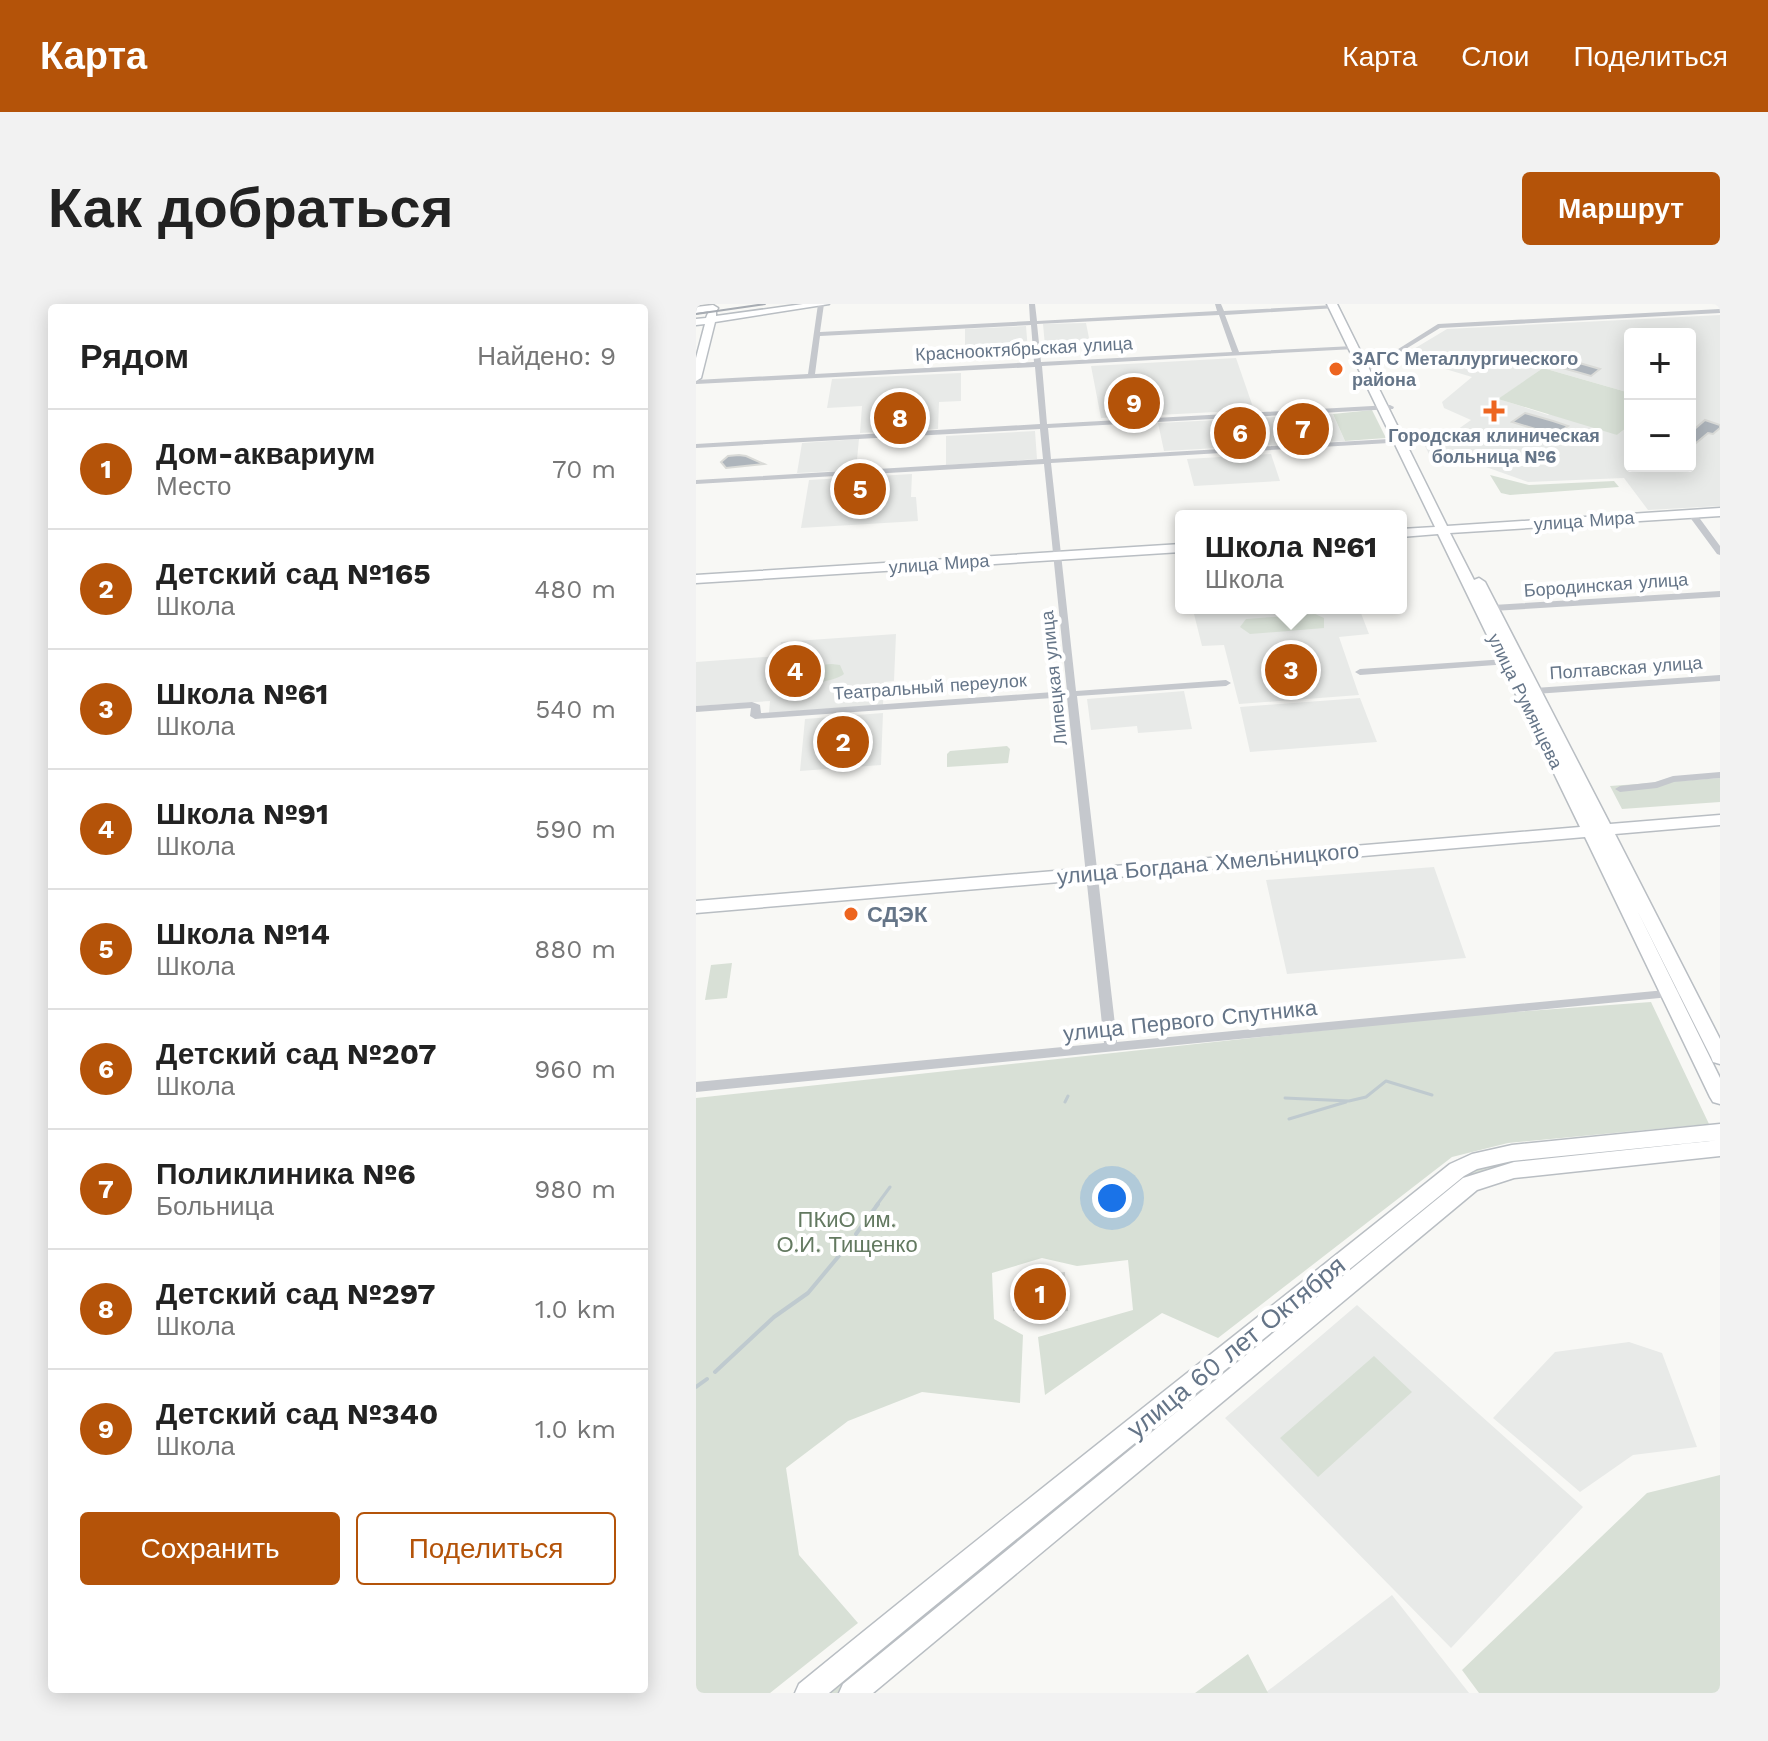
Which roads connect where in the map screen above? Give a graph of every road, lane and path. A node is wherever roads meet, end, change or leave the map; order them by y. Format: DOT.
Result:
graph roads {
  1 [pos="737,304"];
  2 [pos="823,304"];
  3 [pos="1032,304"];
  4 [pos="1218,304"];
  5 [pos="1628,304"];
  6 [pos="1335,305"];
  7 [pos="713,309"];
  8 [pos="696,310"];
  9 [pos="1720,311"];
  10 [pos="1222,314"];
  11 [pos="1638,315"];
  12 [pos="696,322"];
  13 [pos="1034,323"];
  14 [pos="817,334"];
  15 [pos="1351,339"];
  16 [pos="1236,354"];
  17 [pos="1038,364"];
  18 [pos="1371,368"];
  19 [pos="811,376"];
  20 [pos="696,380"];
  21 [pos="1385,407"];
  22 [pos="1043,426"];
  23 [pos="1401,440"];
  24 [pos="696,446"];
  25 [pos="1047,461"];
  26 [pos="696,482"];
  27 [pos="1720,512"];
  28 [pos="1692,514"];
  29 [pos="1446,530"];
  30 [pos="1407,533"];
  31 [pos="1175,548"];
  32 [pos="1720,552"];
  33 [pos="1056,556"];
  34 [pos="696,579"];
  35 [pos="1720,594"];
  36 [pos="1493,608"];
  37 [pos="1506,662"];
  38 [pos="1360,672"];
  39 [pos="1720,678"];
  40 [pos="1226,683"];
  41 [pos="1535,691"];
  42 [pos="1072,693"];
  43 [pos="696,709"];
  44 [pos="1720,775"];
  45 [pos="1620,789"];
  46 [pos="1720,820"];
  47 [pos="1597,830"];
  48 [pos="1092,873"];
  49 [pos="696,907"];
  50 [pos="1678,993"];
  51 [pos="1111,1048"];
  52 [pos="1720,1057"];
  53 [pos="696,1087"];
  54 [pos="1720,1097"];
  55 [pos="1720,1132"];
  56 [pos="1720,1148"];
  57 [pos="1058,1487"];
  58 [pos="1077,1508"];
  59 [pos="808,1693"];
  60 [pos="852,1693"];
  1 -- 7 [label="main road"];
  2 -- 7 [label="main road"];
  2 -- 14 [label="street"];
  3 -- 13 [label="street, Липецкая улица"];
  4 -- 10 [label="street"];
  5 -- 11 [label="street"];
  6 -- 10 [label="street"];
  6 -- 15 [label="main road, улица Румянцева"];
  7 -- 8 [label="main road"];
  7 -- 12 [label="main road"];
  7 -- 20 [label="main road"];
  9 -- 11 [label="street"];
  10 -- 13 [label="street"];
  10 -- 16 [label="street"];
  11 -- 18 [label="street"];
  13 -- 14 [label="street"];
  13 -- 17 [label="street, Липецкая улица"];
  14 -- 19 [label="street"];
  15 -- 16 [label="street, Краснооктябрьская улица"];
  15 -- 18 [label="main road, улица Румянцева"];
  15 -- 21 [label="main road, улица Румянцева"];
  16 -- 17 [label="street, Краснооктябрьская улица"];
  17 -- 19 [label="street, Краснооктябрьская улица"];
  17 -- 22 [label="street, Липецкая улица"];
  18 -- 21 [label="main road, улица Румянцева"];
  19 -- 20 [label="street, Краснооктябрьская улица"];
  21 -- 22 [label="street"];
  21 -- 23 [label="main road, улица Румянцева"];
  22 -- 24 [label="street"];
  22 -- 25 [label="street, Липецкая улица"];
  23 -- 25 [label="street"];
  23 -- 29 [label="main road, улица Румянцева"];
  25 -- 26 [label="street"];
  25 -- 33 [label="street, Липецкая улица"];
  27 -- 28 [label="main road, улица Мира"];
  28 -- 29 [label="main road, улица Мира"];
  28 -- 32 [label="street"];
  29 -- 30 [label="main road, улица Мира"];
  29 -- 36 [label="main road, улица Румянцева"];
  29 -- 37 [label="main road, улица Румянцева"];
  31 -- 33 [label="main road, улица Мира"];
  33 -- 34 [label="main road, улица Мира"];
  33 -- 42 [label="street, Липецкая улица"];
  35 -- 36 [label="street, Бородинская улица"];
  36 -- 41 [label="main road, улица Румянцева"];
  37 -- 38 [label="street"];
  37 -- 47 [label="main road, улица Румянцева"];
  39 -- 41 [label="street, Полтавская улица"];
  40 -- 42 [label="street, Театральный переулок"];
  41 -- 47 [label="main road, улица Румянцева"];
  42 -- 43 [label="street, Театральный переулок"];
  42 -- 48 [label="street, Липецкая улица"];
  44 -- 45 [label="street"];
  46 -- 47 [label="main road, улица Богдана Хмельницкого"];
  47 -- 48 [label="main road, улица Богдана Хмельницкого"];
  47 -- 50 [label="main road, улица Румянцева"];
  48 -- 49 [label="main road, улица Богдана Хмельницкого"];
  48 -- 51 [label="street, Липецкая улица"];
  50 -- 51 [label="street, улица Первого Спутника"];
  50 -- 52 [label="main road, улица Румянцева"];
  50 -- 54 [label="main road, улица Румянцева"];
  51 -- 53 [label="street, улица Первого Спутника"];
  55 -- 57 [label="main road, улица 60 лет Октября"];
  56 -- 58 [label="main road, улица 60 лет Октября"];
  57 -- 58 [label="main road"];
  57 -- 59 [label="main road, улица 60 лет Октября"];
  58 -- 60 [label="main road, улица 60 лет Октября"];
}
